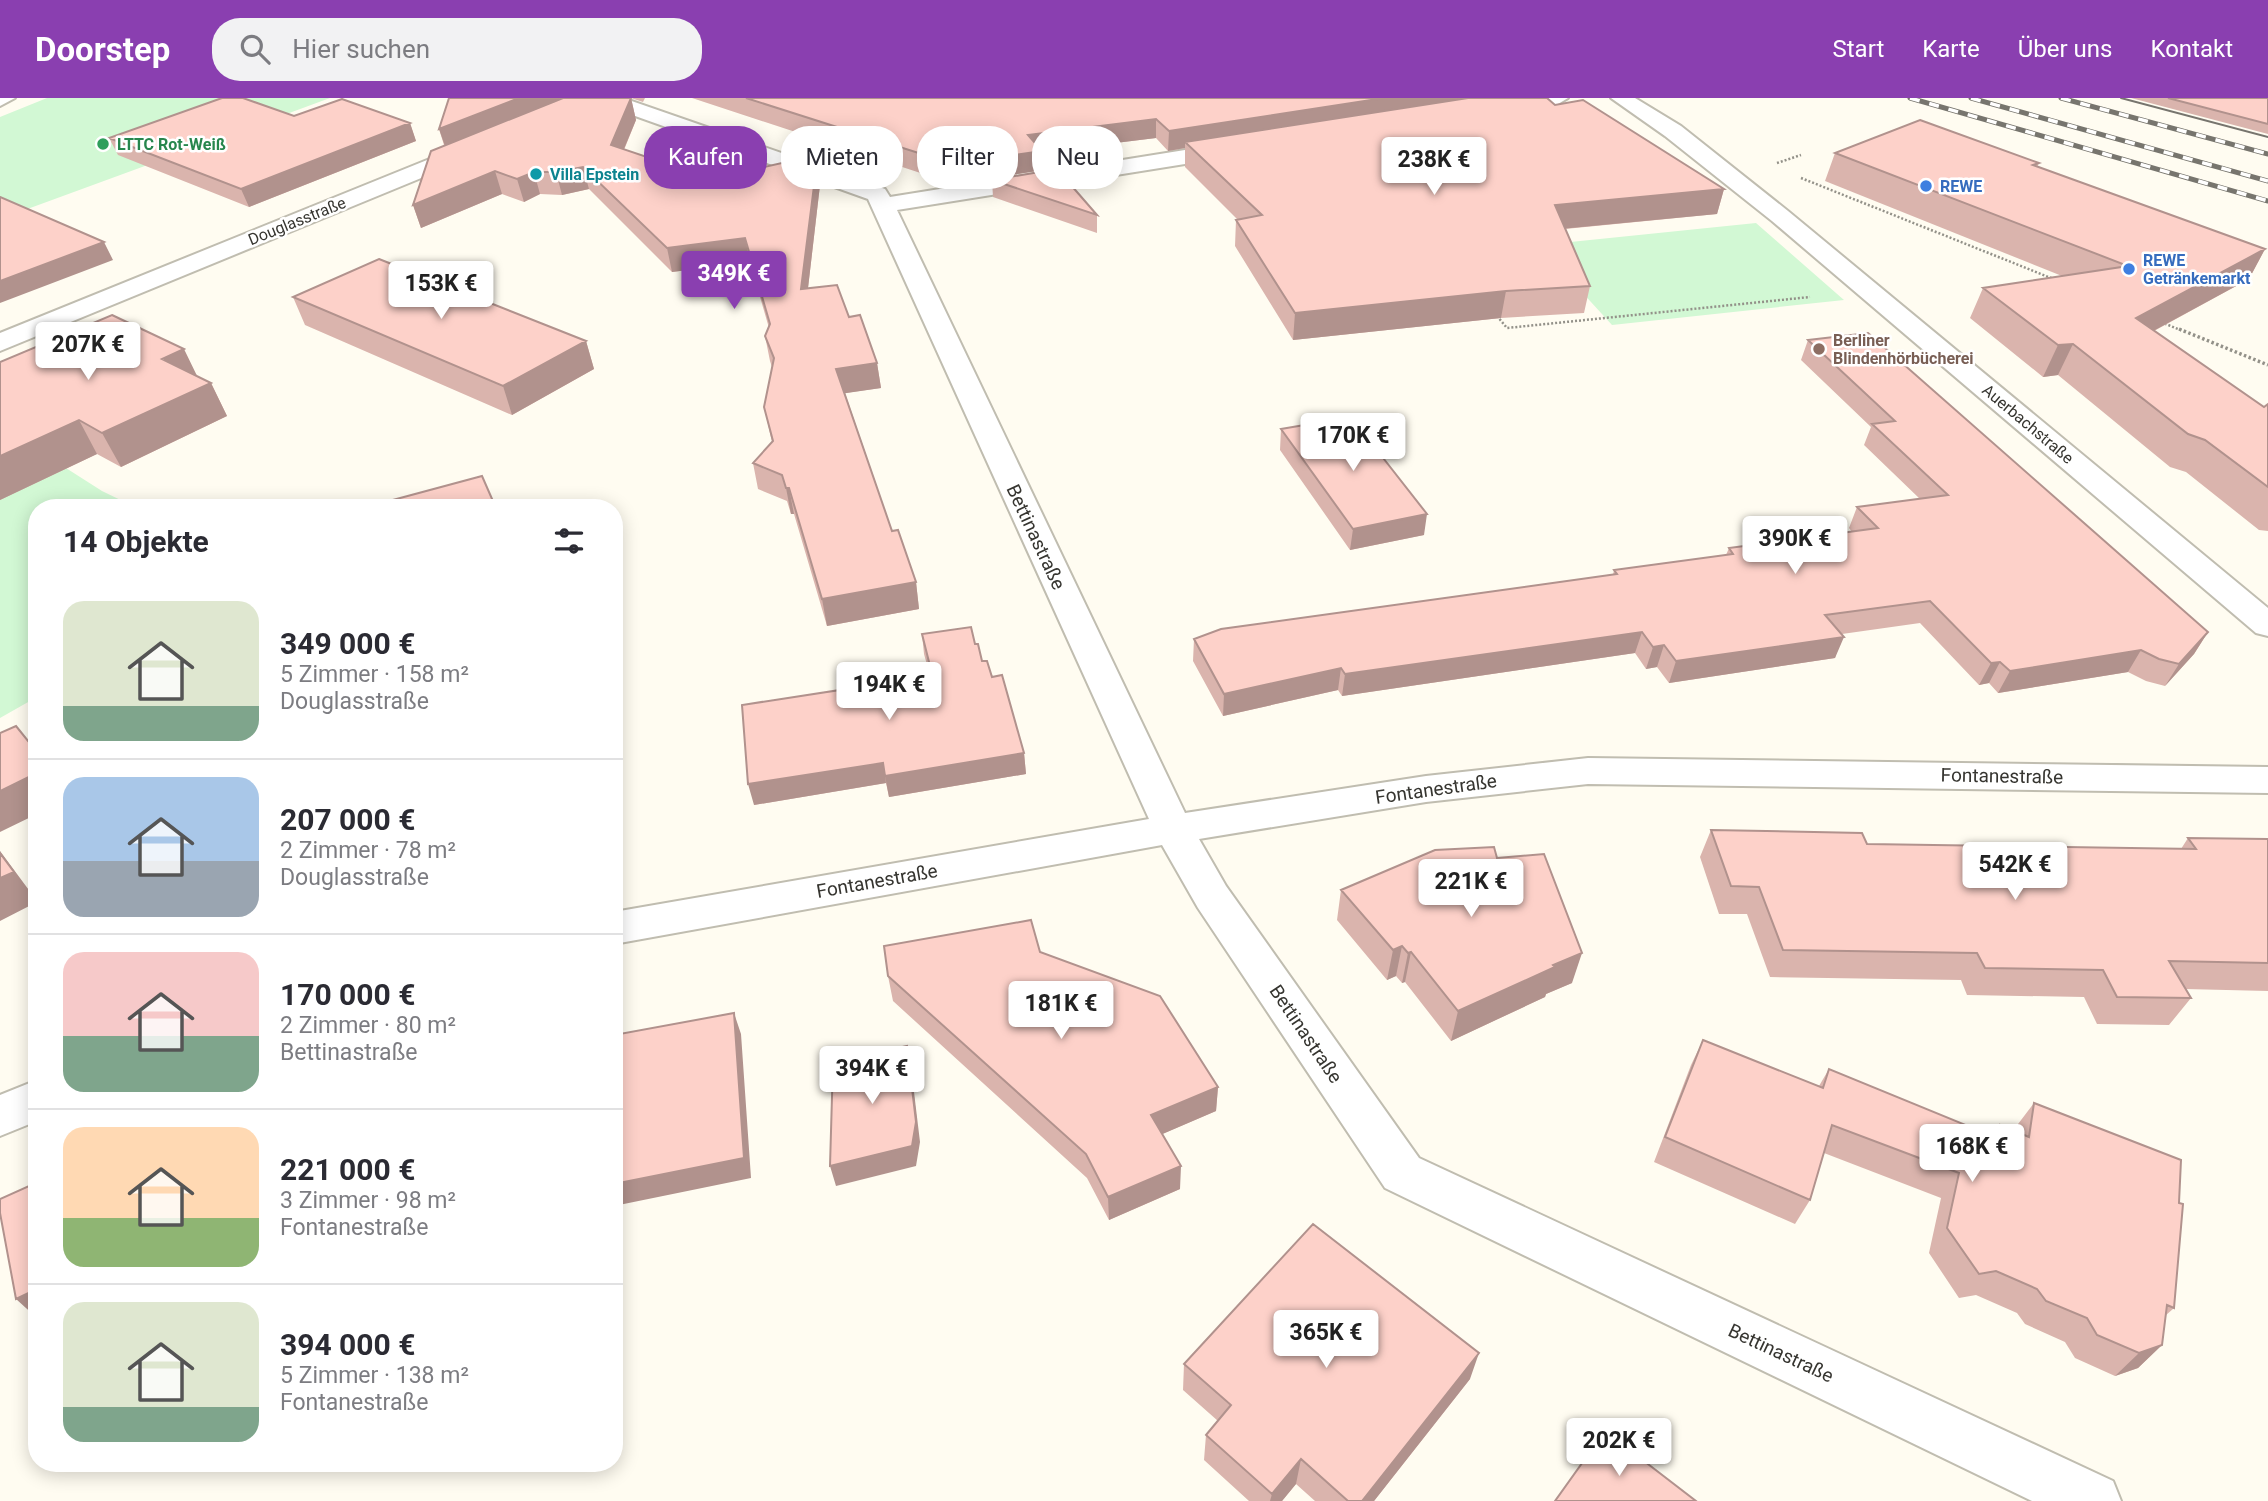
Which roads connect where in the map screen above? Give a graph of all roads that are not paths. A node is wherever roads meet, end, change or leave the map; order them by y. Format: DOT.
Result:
graph roads {
  1 [pos="5,98"];
  2 [pos="1558,98"];
  3 [pos="1621,98"];
  4 [pos="594,99"];
  5 [pos="0,100"];
  6 [pos="1475,111"];
  7 [pos="491,141"];
  8 [pos="1254,146"];
  9 [pos="883,205"];
  10 [pos="0,344"];
  11 [pos="2268,625"];
  12 [pos="2268,780"];
  13 [pos="1173,829"];
  14 [pos="623,926"];
  15 [pos="28,1104"];
  16 [pos="0,1116"];
  17 [pos="2094,1501"];
  1 -- 5 [label="street"];
  2 -- 6 [label="street"];
  3 -- 11 [label="street, Auerbachstraße"];
  4 -- 9 [label="street"];
  7 -- 10 [label="street, Douglasstraße"];
  8 -- 9 [label="street"];
  9 -- 13 [label="street, Bettinastraße"];
  12 -- 13 [label="street, Fontanestraße"];
  13 -- 14 [label="street, Fontanestraße"];
  13 -- 17 [label="street, Bettinastraße"];
  15 -- 16 [label="street"];
}
